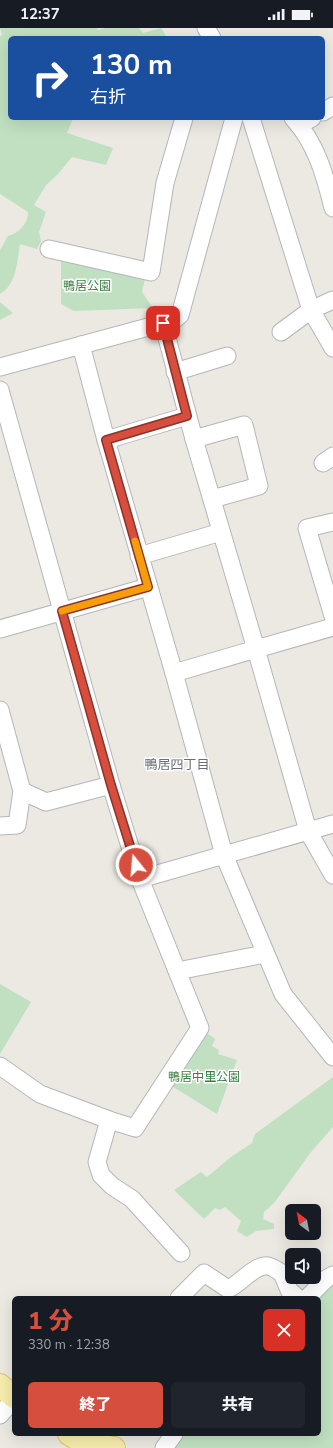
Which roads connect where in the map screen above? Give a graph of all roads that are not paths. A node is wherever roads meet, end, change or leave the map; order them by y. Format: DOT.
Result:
graph roads {
  1 [pos="183,120"];
  2 [pos="233,120"];
  3 [pos="252,120"];
  4 [pos="301,120"];
  5 [pos="333,208"];
  6 [pos="49,249"];
  7 [pos="333,300"];
  8 [pos="312,310"];
  9 [pos="163,323"];
  10 [pos="281,332"];
  11 [pos="81,345"];
  12 [pos="333,348"];
  13 [pos="227,356"];
  14 [pos="0,367"];
  15 [pos="175,372"];
  16 [pos="0,390"];
  17 [pos="187,416"];
  18 [pos="194,439"];
  19 [pos="106,440"];
  20 [pos="212,499"];
  21 [pos="333,522"];
  22 [pos="221,532"];
  23 [pos="139,556"];
  24 [pos="148,587"];
  25 [pos="62,611"];
  26 [pos="333,616"];
  27 [pos="333,627"];
  28 [pos="0,629"];
  29 [pos="256,650"];
  30 [pos="174,673"];
  31 [pos="0,710"];
  32 [pos="111,785"];
  33 [pos="22,791"];
  34 [pos="333,824"];
  35 [pos="0,826"];
  36 [pos="308,831"];
  37 [pos="224,855"];
  38 [pos="333,875"];
  39 [pos="140,879"];
  40 [pos="265,954"];
  41 [pos="177,971"];
  42 [pos="333,1057"];
  43 [pos="0,1066"];
  44 [pos="109,1120"];
  45 [pos="181,1253"];
  46 [pos="333,1275"];
  47 [pos="181,1296"];
  48 [pos="296,1296"];
  49 [pos="309,1296"];
  50 [pos="0,1385"];
  51 [pos="12,1396"];
  52 [pos="12,1400"];
  53 [pos="0,1415"];
  54 [pos="72,1436"];
  55 [pos="173,1436"];
  56 [pos="114,1448"];
  57 [pos="164,1448"];
  1 -- 6 [label="street"];
  2 -- 9 [label="street"];
  3 -- 8 [label="street"];
  4 -- 5 [label="street"];
  7 -- 8 [label="street"];
  8 -- 10 [label="street"];
  8 -- 12 [label="street"];
  9 -- 11 [label="street"];
  9 -- 15 [label="street"];
  11 -- 14 [label="street"];
  11 -- 19 [label="street"];
  13 -- 15 [label="street"];
  15 -- 17 [label="street"];
  16 -- 25 [label="street"];
  17 -- 18 [label="street"];
  17 -- 19 [label="street"];
  18 -- 20 [label="street"];
  18 -- 20 [label="street"];
  19 -- 23 [label="street"];
  20 -- 22 [label="street"];
  21 -- 26 [label="street"];
  22 -- 23 [label="street"];
  22 -- 29 [label="street"];
  23 -- 24 [label="street"];
  24 -- 25 [label="street"];
  24 -- 30 [label="street"];
  25 -- 28 [label="street"];
  25 -- 32 [label="street"];
  27 -- 29 [label="street"];
  29 -- 30 [label="street"];
  29 -- 36 [label="street"];
  30 -- 37 [label="street"];
  31 -- 33 [label="street"];
  32 -- 33 [label="street"];
  32 -- 39 [label="street"];
  33 -- 35 [label="street"];
  34 -- 36 [label="street"];
  36 -- 37 [label="street"];
  36 -- 38 [label="street"];
  37 -- 39 [label="street"];
  37 -- 40 [label="street"];
  39 -- 41 [label="street"];
  40 -- 41 [label="street"];
  40 -- 42 [label="street"];
  41 -- 44 [label="street"];
  43 -- 44 [label="street"];
  44 -- 45 [label="street"];
  46 -- 49 [label="street"];
  47 -- 48 [label="street"];
  50 -- 51 [label="main road"];
  52 -- 53 [label="street"];
  54 -- 56 [label="main road"];
  55 -- 57 [label="street"];
}
